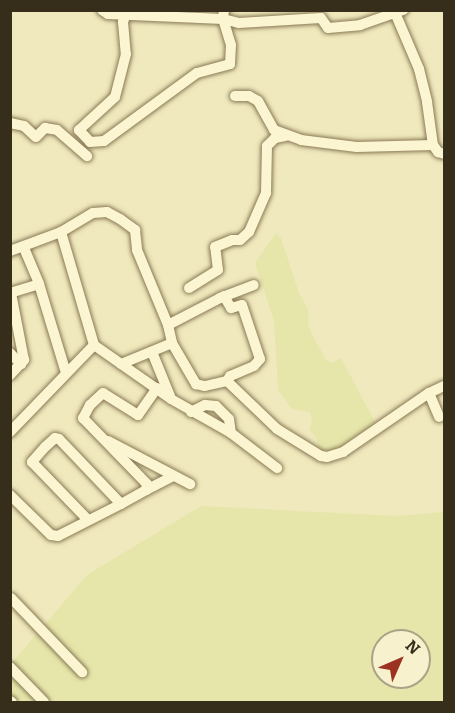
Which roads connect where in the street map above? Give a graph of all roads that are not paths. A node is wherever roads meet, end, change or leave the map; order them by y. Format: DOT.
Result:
graph roads {
  1 [pos="102,10"];
  2 [pos="399,13"];
  3 [pos="126,14"];
  4 [pos="224,15"];
  5 [pos="235,96"];
  6 [pos="10,123"];
  7 [pos="285,136"];
  8 [pos="433,145"];
  9 [pos="444,154"];
  10 [pos="87,156"];
  11 [pos="61,232"];
  12 [pos="24,248"];
  13 [pos="10,251"];
  14 [pos="39,284"];
  15 [pos="254,285"];
  16 [pos="189,288"];
  17 [pos="11,293"];
  18 [pos="224,296"];
  19 [pos="168,325"];
  20 [pos="172,343"];
  21 [pos="94,345"];
  22 [pos="152,352"];
  23 [pos="10,353"];
  24 [pos="21,364"];
  25 [pos="121,364"];
  26 [pos="66,373"];
  27 [pos="10,375"];
  28 [pos="227,381"];
  29 [pos="444,386"];
  30 [pos="157,388"];
  31 [pos="429,393"];
  32 [pos="171,399"];
  33 [pos="191,412"];
  34 [pos="439,417"];
  35 [pos="10,432"];
  36 [pos="231,433"];
  37 [pos="102,439"];
  38 [pos="277,468"];
  39 [pos="173,476"];
  40 [pos="190,484"];
  41 [pos="146,490"];
  42 [pos="10,495"];
  43 [pos="121,504"];
  44 [pos="88,520"];
  45 [pos="11,598"];
  46 [pos="10,667"];
  47 [pos="82,672"];
  48 [pos="44,702"];
  1 -- 3 [label="street"];
  2 -- 4 [label="street"];
  2 -- 8 [label="street"];
  3 -- 4 [label="street"];
  3 -- 4 [label="street"];
  5 -- 7 [label="street"];
  6 -- 10 [label="street"];
  7 -- 8 [label="street"];
  7 -- 16 [label="street"];
  8 -- 9 [label="street"];
  11 -- 12 [label="street"];
  11 -- 19 [label="street"];
  11 -- 21 [label="street"];
  12 -- 13 [label="street"];
  12 -- 14 [label="street"];
  14 -- 17 [label="street"];
  14 -- 26 [label="street"];
  15 -- 18 [label="street"];
  17 -- 24 [label="street"];
  18 -- 19 [label="street"];
  18 -- 28 [label="street"];
  19 -- 20 [label="street"];
  20 -- 22 [label="street"];
  20 -- 28 [label="street"];
  21 -- 25 [label="street"];
  21 -- 26 [label="street"];
  22 -- 25 [label="street"];
  22 -- 32 [label="street"];
  23 -- 24 [label="street"];
  24 -- 27 [label="street"];
  25 -- 30 [label="street"];
  26 -- 35 [label="street"];
  28 -- 31 [label="street"];
  29 -- 31 [label="street"];
  30 -- 32 [label="street"];
  30 -- 37 [label="street"];
  31 -- 34 [label="street"];
  32 -- 33 [label="street"];
  33 -- 36 [label="street"];
  33 -- 36 [label="street"];
  36 -- 38 [label="street"];
  37 -- 39 [label="street"];
  37 -- 41 [label="street"];
  39 -- 40 [label="street"];
  39 -- 41 [label="street"];
  41 -- 43 [label="street"];
  42 -- 44 [label="street"];
  43 -- 44 [label="street"];
  43 -- 44 [label="street"];
  45 -- 47 [label="street"];
  46 -- 48 [label="street"];
}
